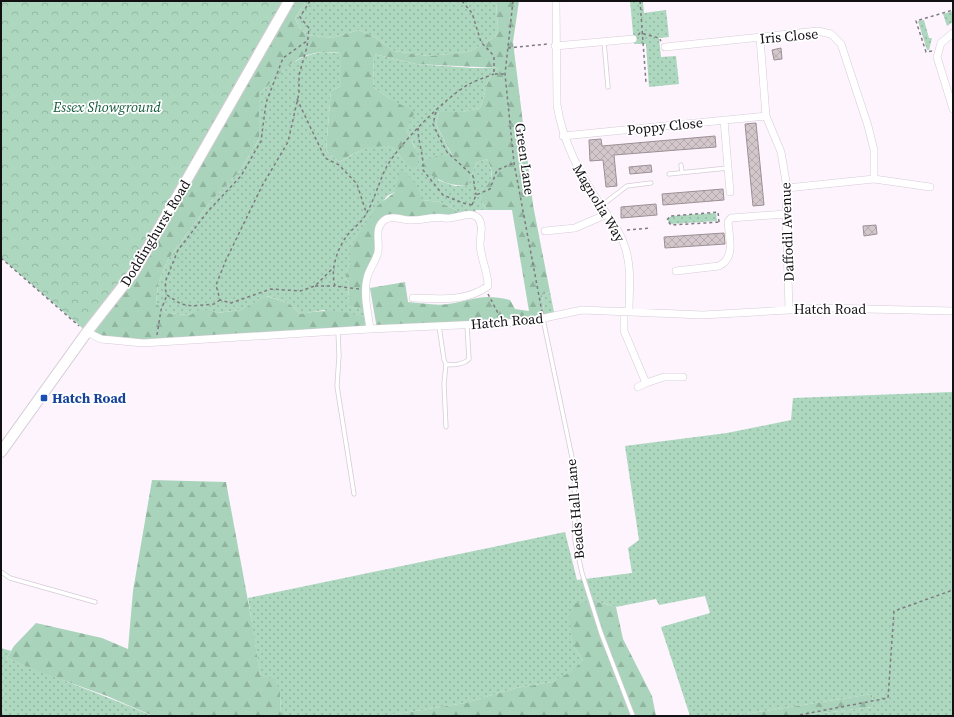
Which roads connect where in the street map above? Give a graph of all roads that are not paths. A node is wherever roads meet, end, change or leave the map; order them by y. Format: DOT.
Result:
graph roads {
  1 [pos="289,1"];
  2 [pos="556,1"];
  3 [pos="953,33"];
  4 [pos="760,38"];
  5 [pos="633,39"];
  6 [pos="604,42"];
  7 [pos="556,45"];
  8 [pos="665,47"];
  9 [pos="608,87"];
  10 [pos="953,109"];
  11 [pos="766,116"];
  12 [pos="724,120"];
  13 [pos="564,136"];
  14 [pos="681,165"];
  15 [pos="728,168"];
  16 [pos="682,172"];
  17 [pos="669,174"];
  18 [pos="874,179"];
  19 [pos="651,183"];
  20 [pos="930,187"];
  21 [pos="787,188"];
  22 [pos="730,192"];
  23 [pos="601,206"];
  24 [pos="607,214"];
  25 [pos="786,214"];
  26 [pos="545,231"];
  27 [pos="676,271"];
  28 [pos="412,298"];
  29 [pos="789,309"];
  30 [pos="626,311"];
  31 [pos="953,311"];
  32 [pos="544,320"];
  33 [pos="467,325"];
  34 [pos="439,326"];
  35 [pos="370,329"];
  36 [pos="338,331"];
  37 [pos="87,332"];
  38 [pos="446,364"];
  39 [pos="683,376"];
  40 [pos="646,383"];
  41 [pos="638,387"];
  42 [pos="446,428"];
  43 [pos="1,452"];
  44 [pos="354,494"];
  45 [pos="1,572"];
  46 [pos="94,602"];
  47 [pos="633,716"];
  1 -- 37 [label="street, Doddinghurst Road"];
  2 -- 7 [label="street, Magnolia Way"];
  3 -- 10 [label="street"];
  4 -- 8 [label="street, Iris Close"];
  4 -- 11 [label="street, Daffodil Avenue"];
  4 -- 18 [label="street, Iris Close"];
  5 -- 6 [label="street"];
  6 -- 7 [label="street"];
  6 -- 9 [label="lane"];
  7 -- 13 [label="street, Magnolia Way"];
  11 -- 12 [label="street, Poppy Close"];
  11 -- 21 [label="street, Daffodil Avenue"];
  12 -- 13 [label="street, Poppy Close"];
  12 -- 15 [label="street"];
  13 -- 23 [label="street, Magnolia Way"];
  14 -- 16 [label="lane"];
  15 -- 16 [label="lane"];
  15 -- 22 [label="street"];
  16 -- 17 [label="lane"];
  18 -- 20 [label="street"];
  18 -- 21 [label="street"];
  19 -- 23 [label="lane"];
  21 -- 25 [label="street, Daffodil Avenue"];
  23 -- 24 [label="street, Magnolia Way"];
  24 -- 26 [label="street"];
  24 -- 30 [label="street, Magnolia Way"];
  25 -- 27 [label="street"];
  25 -- 29 [label="street, Daffodil Avenue"];
  28 -- 35 [label="street"];
  29 -- 30 [label="street, Hatch Road"];
  29 -- 31 [label="street, Hatch Road"];
  30 -- 32 [label="street, Hatch Road"];
  30 -- 40 [label="street, Magnolia Way"];
  32 -- 33 [label="street, Hatch Road"];
  32 -- 47 [label="lane, Beads Hall Lane"];
  33 -- 34 [label="street, Hatch Road"];
  33 -- 38 [label="lane"];
  34 -- 35 [label="street, Hatch Road"];
  34 -- 38 [label="lane"];
  35 -- 36 [label="street, Hatch Road"];
  36 -- 37 [label="street, Hatch Road"];
  36 -- 44 [label="lane"];
  37 -- 43 [label="street, Doddinghurst Road"];
  38 -- 42 [label="lane"];
  39 -- 40 [label="street"];
  40 -- 41 [label="street"];
  45 -- 46 [label="lane"];
}
